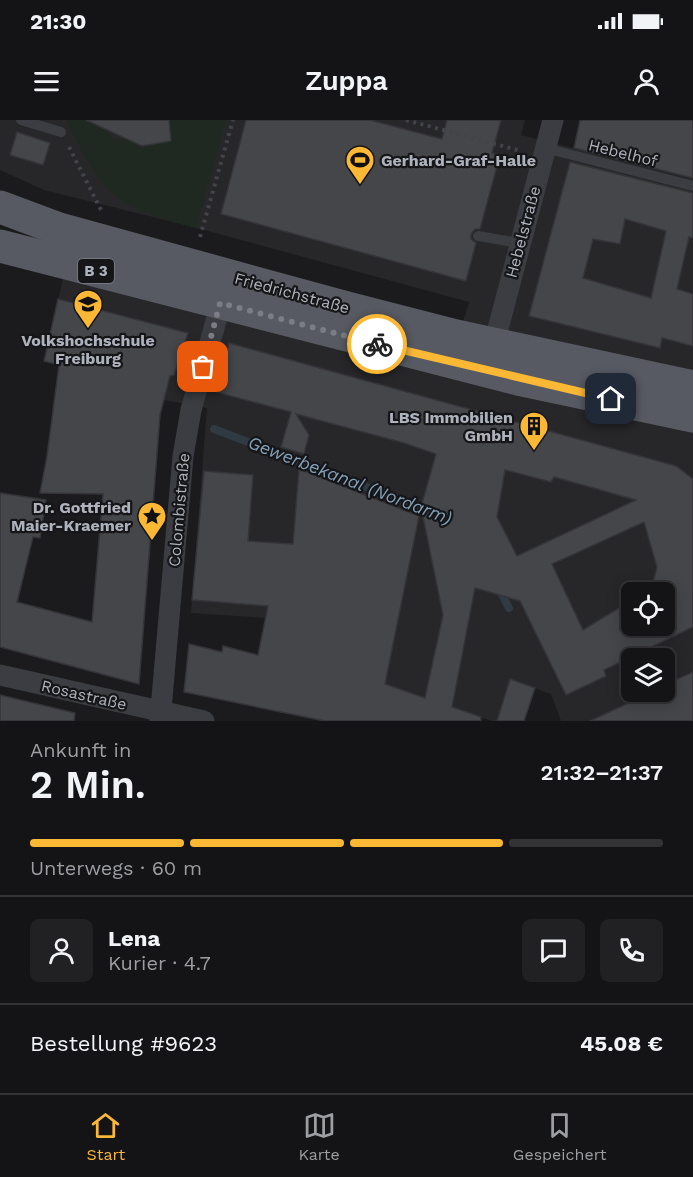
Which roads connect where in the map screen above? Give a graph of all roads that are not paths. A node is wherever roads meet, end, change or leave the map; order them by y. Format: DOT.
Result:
graph roads {
  1 [pos="21,120"];
  2 [pos="553,120"];
  3 [pos="61,132"];
  4 [pos="544,153"];
  5 [pos="693,186"];
  6 [pos="0,207"];
  7 [pos="478,236"];
  8 [pos="519,243"];
  9 [pos="0,246"];
  10 [pos="220,303"];
  11 [pos="494,344"];
  12 [pos="693,387"];
  13 [pos="693,416"];
  14 [pos="0,675"];
  15 [pos="161,717"];
  16 [pos="204,721"];
  1 -- 3 [label="lane"];
  2 -- 4 [label="street, Hebelstraße"];
  4 -- 5 [label="lane, Hebelhof"];
  4 -- 8 [label="street, Hebelstraße"];
  6 -- 11 [label="main road, Friedrichstraße / B 3"];
  7 -- 8 [label="lane"];
  8 -- 11 [label="street, Hebelstraße"];
  9 -- 10 [label="main road, Friedrichstraße / B 3"];
  10 -- 13 [label="main road, Friedrichstraße / B 3"];
  10 -- 15 [label="street, Colombistraße"];
  11 -- 12 [label="main road, Friedrichstraße / B 3"];
  14 -- 15 [label="street, Rosastraße"];
  15 -- 16 [label="street, Rosastraße"];
}
